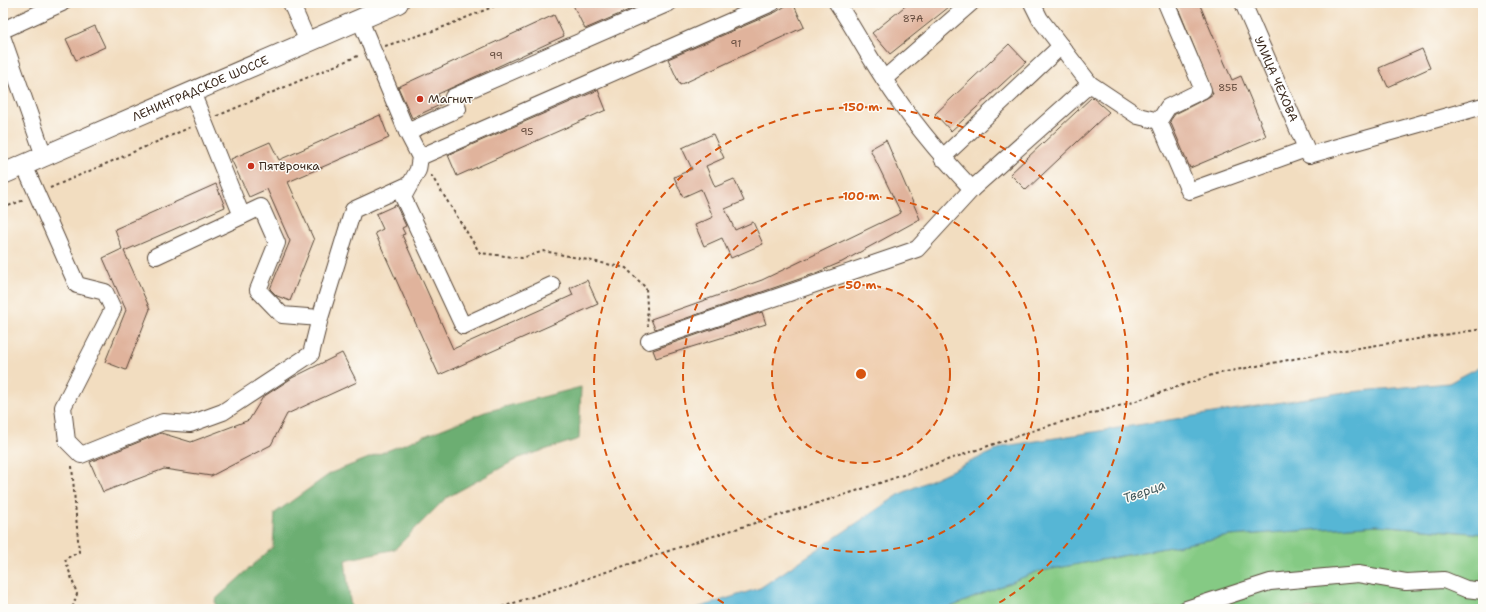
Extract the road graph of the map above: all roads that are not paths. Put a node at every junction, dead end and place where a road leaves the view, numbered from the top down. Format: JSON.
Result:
{"nodes":[{"id":1,"x":62,"y":3,"type":"edge"},
{"id":2,"x":291,"y":3,"type":"edge"},
{"id":3,"x":398,"y":3,"type":"edge"},
{"id":4,"x":669,"y":3,"type":"edge"},
{"id":5,"x":772,"y":3,"type":"edge"},
{"id":6,"x":837,"y":3,"type":"edge"},
{"id":7,"x":971,"y":3,"type":"edge"},
{"id":8,"x":1032,"y":3,"type":"edge"},
{"id":9,"x":1166,"y":3,"type":"edge"},
{"id":10,"x":1243,"y":3,"type":"edge"},
{"id":11,"x":360,"y":20,"type":"junction"},
{"id":12,"x":3,"y":30,"type":"edge"},
{"id":13,"x":3,"y":39,"type":"edge"},
{"id":14,"x":308,"y":42,"type":"junction"},
{"id":15,"x":1061,"y":46,"type":"junction"},
{"id":16,"x":884,"y":79,"type":"junction"},
{"id":17,"x":1090,"y":84,"type":"junction"},
{"id":18,"x":192,"y":92,"type":"junction"},
{"id":19,"x":1483,"y":106,"type":"edge"},
{"id":20,"x":1159,"y":121,"type":"junction"},
{"id":21,"x":407,"y":132,"type":"junction"},
{"id":22,"x":1308,"y":152,"type":"junction"},
{"id":23,"x":44,"y":156,"type":"junction"},
{"id":24,"x":420,"y":157,"type":"junction"},
{"id":25,"x":942,"y":158,"type":"junction"},
{"id":26,"x":24,"y":165,"type":"junction"},
{"id":27,"x":3,"y":174,"type":"edge"},
{"id":28,"x":410,"y":184,"type":"junction"},
{"id":29,"x":972,"y":189,"type":"junction"},
{"id":30,"x":242,"y":216,"type":"junction"},
{"id":31,"x":156,"y":256,"type":"dead end"},
{"id":32,"x":552,"y":285,"type":"dead end"},
{"id":33,"x":320,"y":318,"type":"junction"},
{"id":34,"x":649,"y":342,"type":"road end"},
{"id":35,"x":1483,"y":591,"type":"edge"},
{"id":36,"x":1186,"y":609,"type":"edge"}],
"edges":[{"from":1,"to":12,"type":"street"},
{"from":2,"to":14,"type":"street"},
{"from":3,"to":11,"type":"main road","name":"ЛЕНИНГРАДСКОЕ ШОССЕ"},
{"from":4,"to":21,"type":"street"},
{"from":5,"to":24,"type":"street"},
{"from":6,"to":16,"type":"street"},
{"from":7,"to":16,"type":"street"},
{"from":8,"to":15,"type":"street"},
{"from":9,"to":20,"type":"street"},
{"from":10,"to":22,"type":"street","name":"УЛИЦА ЧЕХОВА"},
{"from":11,"to":14,"type":"main road","name":"ЛЕНИНГРАДСКОЕ ШОССЕ"},
{"from":11,"to":21,"type":"street"},
{"from":13,"to":23,"type":"street"},
{"from":14,"to":18,"type":"main road","name":"ЛЕНИНГРАДСКОЕ ШОССЕ"},
{"from":15,"to":17,"type":"street"},
{"from":15,"to":25,"type":"street"},
{"from":16,"to":25,"type":"street"},
{"from":17,"to":20,"type":"street"},
{"from":17,"to":29,"type":"street"},
{"from":18,"to":23,"type":"main road","name":"ЛЕНИНГРАДСКОЕ ШОССЕ"},
{"from":18,"to":30,"type":"street"},
{"from":19,"to":22,"type":"street"},
{"from":20,"to":22,"type":"street"},
{"from":21,"to":24,"type":"street"},
{"from":23,"to":26,"type":"main road","name":"ЛЕНИНГРАДСКОЕ ШОССЕ"},
{"from":24,"to":28,"type":"street"},
{"from":25,"to":29,"type":"street"},
{"from":26,"to":27,"type":"main road","name":"ЛЕНИНГРАДСКОЕ ШОССЕ"},
{"from":26,"to":33,"type":"street"},
{"from":28,"to":32,"type":"street"},
{"from":28,"to":33,"type":"street"},
{"from":29,"to":34,"type":"street"},
{"from":30,"to":31,"type":"street"},
{"from":30,"to":33,"type":"street"},
{"from":35,"to":36,"type":"street"}]}
